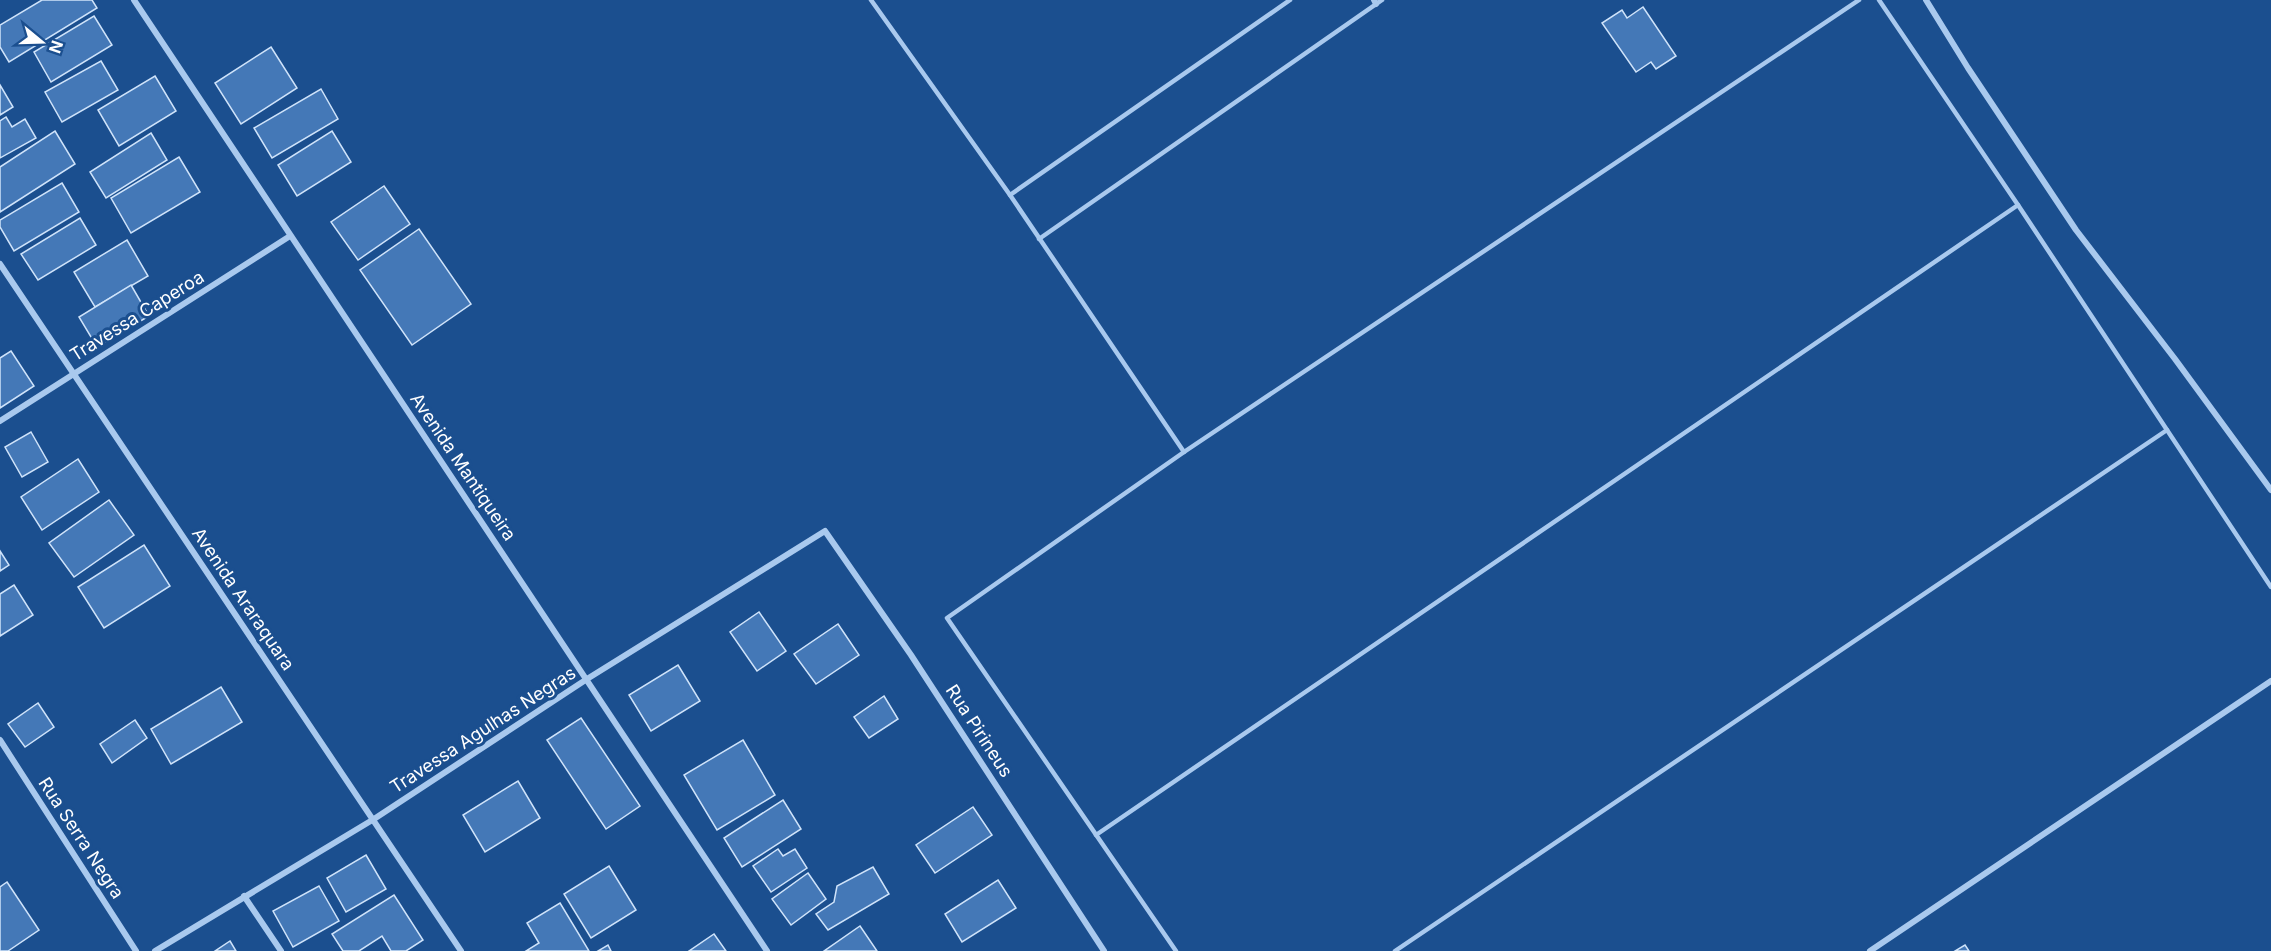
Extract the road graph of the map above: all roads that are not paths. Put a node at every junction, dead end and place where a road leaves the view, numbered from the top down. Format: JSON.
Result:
{"nodes":[{"id":1,"x":134,"y":0,"type":"edge"},
{"id":2,"x":871,"y":0,"type":"edge"},
{"id":3,"x":1290,"y":0,"type":"edge"},
{"id":4,"x":1859,"y":0,"type":"edge"},
{"id":5,"x":1879,"y":0,"type":"edge"},
{"id":6,"x":1926,"y":0,"type":"edge"},
{"id":7,"x":1377,"y":1,"type":"edge"},
{"id":8,"x":1010,"y":195,"type":"junction"},
{"id":9,"x":2018,"y":205,"type":"junction"},
{"id":10,"x":290,"y":236,"type":"junction"},
{"id":11,"x":1039,"y":239,"type":"junction"},
{"id":12,"x":0,"y":264,"type":"edge"},
{"id":13,"x":72,"y":374,"type":"junction"},
{"id":14,"x":0,"y":421,"type":"edge"},
{"id":15,"x":2167,"y":430,"type":"junction"},
{"id":16,"x":1184,"y":452,"type":"junction"},
{"id":17,"x":2271,"y":490,"type":"edge"},
{"id":18,"x":825,"y":531,"type":"joint"},
{"id":19,"x":2271,"y":587,"type":"edge"},
{"id":20,"x":587,"y":679,"type":"junction"},
{"id":21,"x":2271,"y":681,"type":"edge"},
{"id":22,"x":0,"y":740,"type":"edge"},
{"id":23,"x":374,"y":819,"type":"junction"},
{"id":24,"x":1096,"y":835,"type":"junction"},
{"id":25,"x":244,"y":896,"type":"junction"},
{"id":26,"x":136,"y":951,"type":"edge"},
{"id":27,"x":155,"y":951,"type":"edge"},
{"id":28,"x":282,"y":951,"type":"edge"},
{"id":29,"x":461,"y":951,"type":"edge"},
{"id":30,"x":767,"y":951,"type":"edge"},
{"id":31,"x":1104,"y":951,"type":"edge"},
{"id":32,"x":1176,"y":951,"type":"edge"},
{"id":33,"x":1395,"y":951,"type":"edge"},
{"id":34,"x":1870,"y":951,"type":"edge"}],
"edges":[{"from":1,"to":10,"type":"street","name":"Avenida Mantiqueira"},
{"from":2,"to":8,"type":"lane"},
{"from":3,"to":8,"type":"lane"},
{"from":4,"to":16,"type":"lane"},
{"from":5,"to":9,"type":"lane"},
{"from":6,"to":17,"type":"street"},
{"from":7,"to":11,"type":"lane"},
{"from":8,"to":11,"type":"lane"},
{"from":9,"to":15,"type":"lane"},
{"from":9,"to":24,"type":"lane"},
{"from":10,"to":13,"type":"street","name":"Travessa Caperoa"},
{"from":10,"to":20,"type":"street","name":"Avenida Mantiqueira"},
{"from":11,"to":16,"type":"lane"},
{"from":12,"to":13,"type":"street","name":"Avenida Araraquara"},
{"from":13,"to":14,"type":"street","name":"Travessa Caperoa"},
{"from":13,"to":23,"type":"street","name":"Avenida Araraquara"},
{"from":15,"to":19,"type":"lane"},
{"from":15,"to":33,"type":"lane"},
{"from":16,"to":24,"type":"lane"},
{"from":18,"to":20,"type":"street","name":"Travessa Agulhas Negras"},
{"from":18,"to":31,"type":"street","name":"Rua Pirineus"},
{"from":20,"to":23,"type":"street","name":"Travessa Agulhas Negras"},
{"from":20,"to":30,"type":"street","name":"Avenida Mantiqueira"},
{"from":21,"to":34,"type":"street"},
{"from":22,"to":26,"type":"street","name":"Rua Serra Negra"},
{"from":23,"to":25,"type":"street","name":"Travessa Agulhas Negras"},
{"from":23,"to":29,"type":"street","name":"Avenida Araraquara"},
{"from":24,"to":32,"type":"lane"},
{"from":25,"to":27,"type":"street","name":"Travessa Agulhas Negras"},
{"from":25,"to":28,"type":"street"}]}
